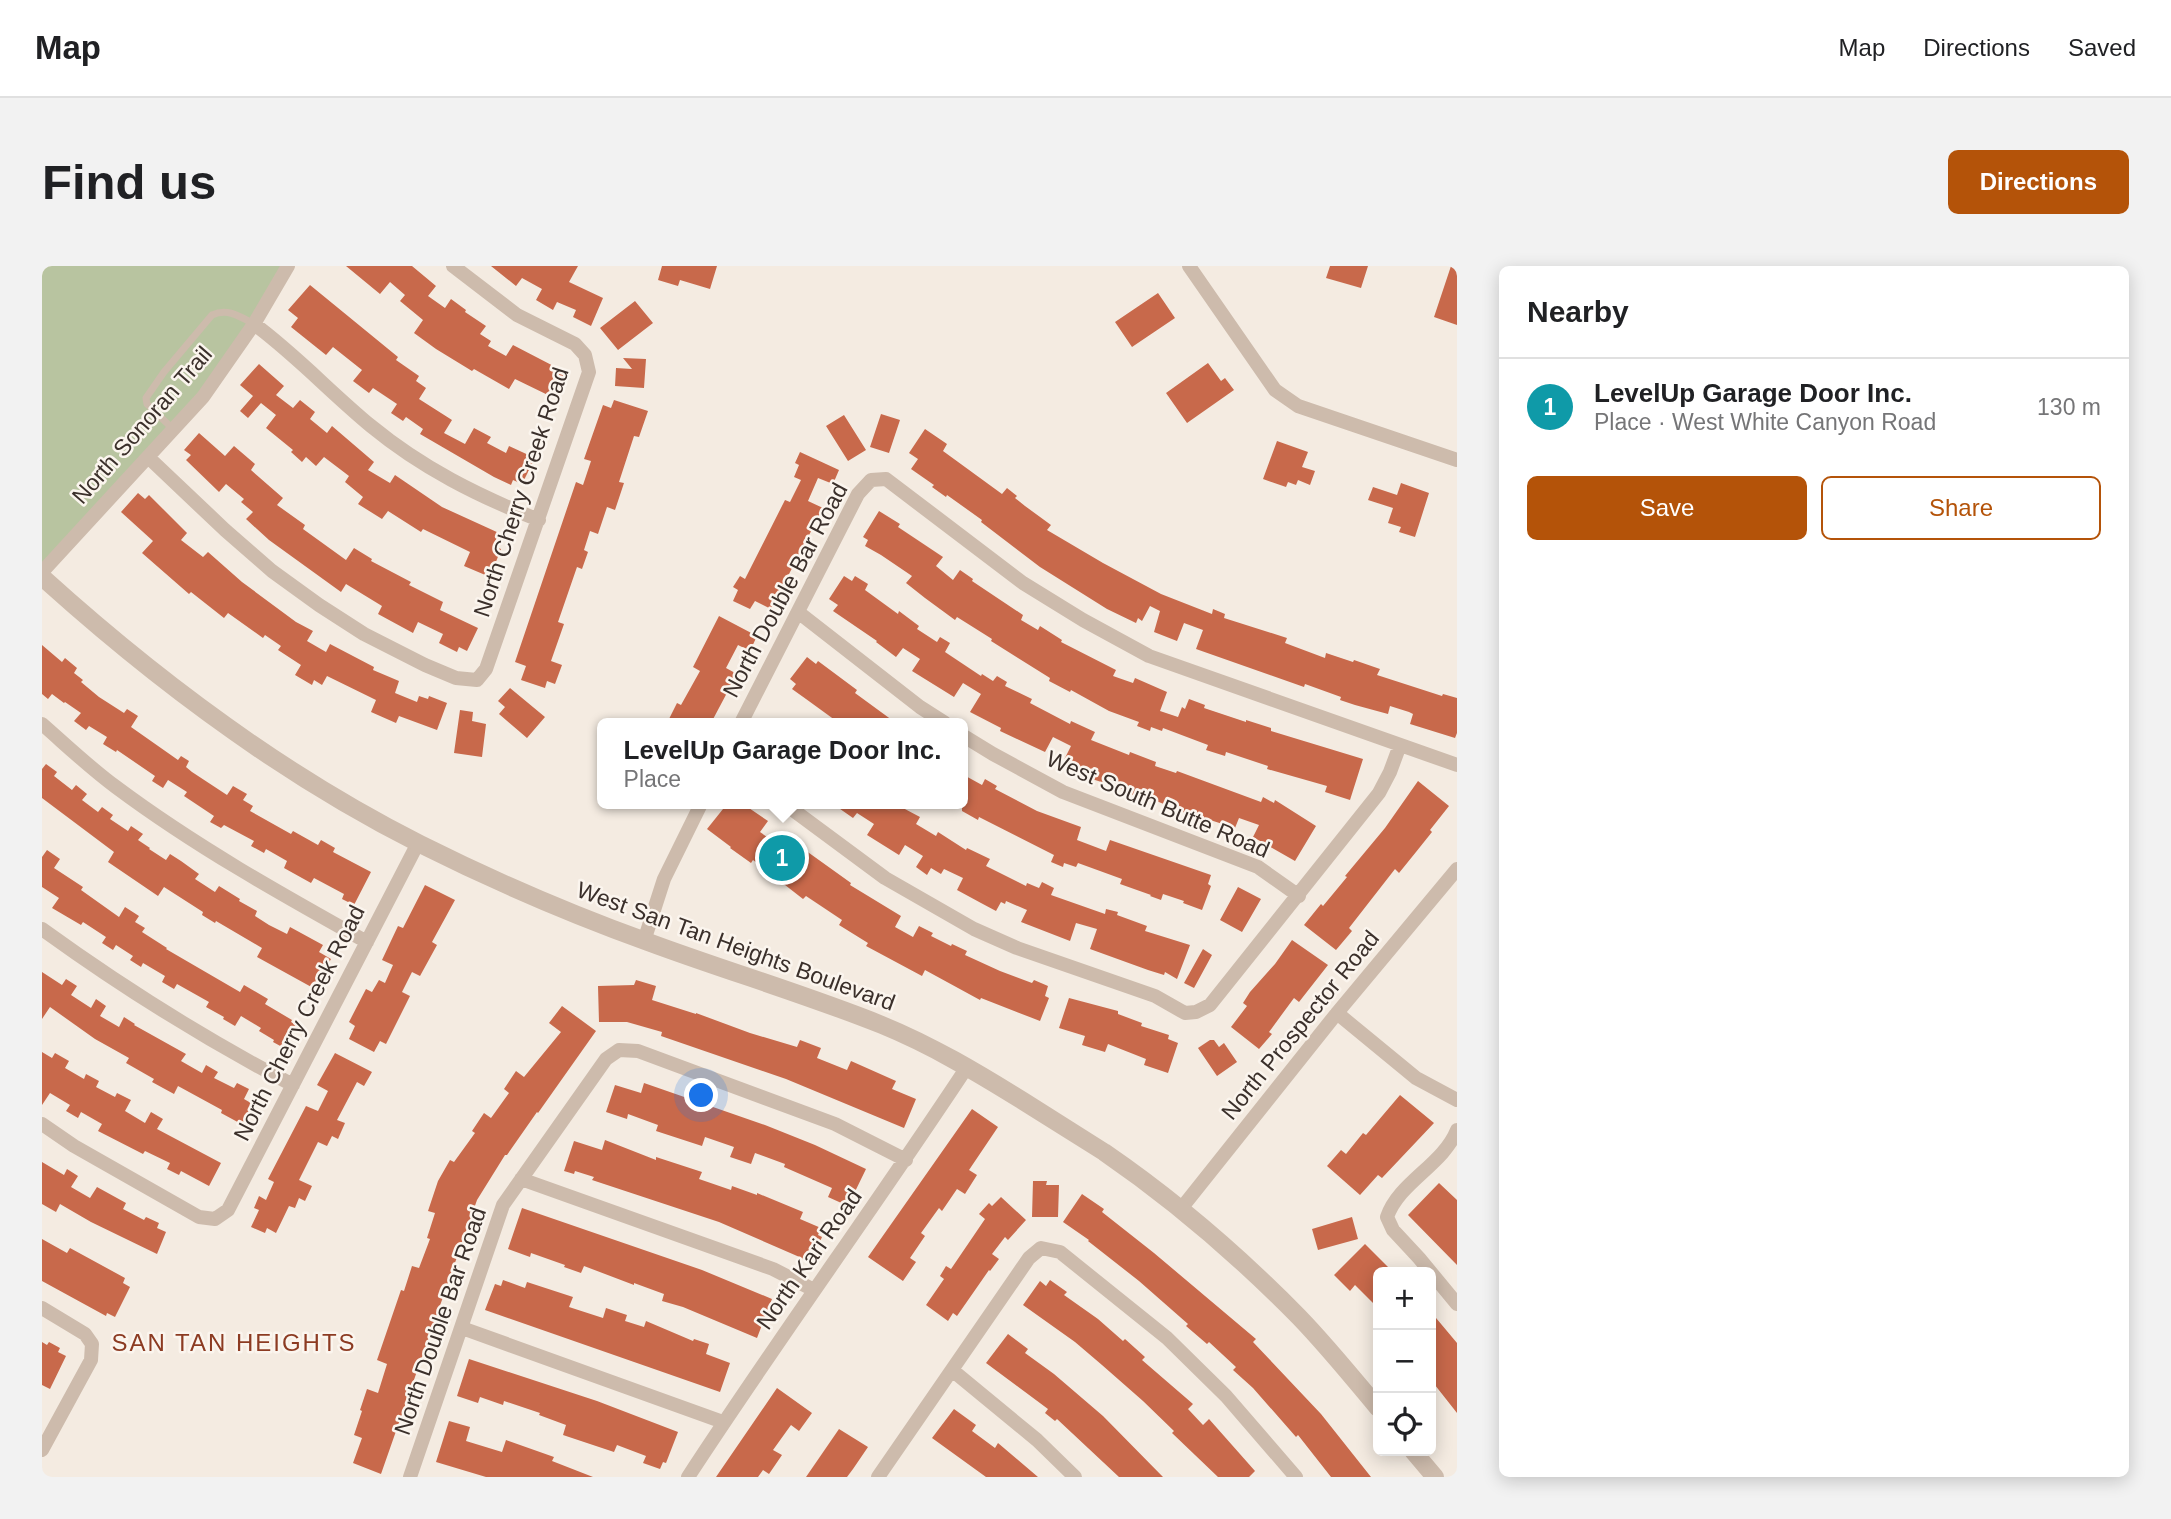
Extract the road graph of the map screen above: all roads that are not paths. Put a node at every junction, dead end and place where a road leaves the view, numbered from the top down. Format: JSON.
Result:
{"nodes":[{"id":1,"x":288,"y":266,"type":"edge"},
{"id":2,"x":453,"y":266,"type":"edge"},
{"id":3,"x":1189,"y":266,"type":"edge"},
{"id":4,"x":254,"y":324,"type":"junction"},
{"id":5,"x":173,"y":429,"type":"junction"},
{"id":6,"x":148,"y":457,"type":"junction"},
{"id":7,"x":1457,"y":460,"type":"edge"},
{"id":8,"x":539,"y":520,"type":"junction"},
{"id":9,"x":42,"y":572,"type":"edge"},
{"id":10,"x":42,"y":577,"type":"edge"},
{"id":11,"x":798,"y":612,"type":"junction"},
{"id":12,"x":744,"y":718,"type":"edge"},
{"id":13,"x":937,"y":718,"type":"edge"},
{"id":14,"x":42,"y":724,"type":"edge"},
{"id":15,"x":968,"y":739,"type":"edge"},
{"id":16,"x":1399,"y":745,"type":"junction"},
{"id":17,"x":1457,"y":765,"type":"edge"},
{"id":18,"x":699,"y":809,"type":"edge"},
{"id":19,"x":792,"y":809,"type":"edge"},
{"id":20,"x":418,"y":843,"type":"junction"},
{"id":21,"x":1457,"y":869,"type":"edge"},
{"id":22,"x":1299,"y":896,"type":"junction"},
{"id":23,"x":42,"y":929,"type":"edge"},
{"id":24,"x":644,"y":941,"type":"junction"},
{"id":25,"x":367,"y":942,"type":"junction"},
{"id":26,"x":1337,"y":1013,"type":"junction"},
{"id":27,"x":967,"y":1067,"type":"junction"},
{"id":28,"x":293,"y":1085,"type":"junction"},
{"id":29,"x":1457,"y":1100,"type":"edge"},
{"id":30,"x":42,"y":1124,"type":"edge"},
{"id":31,"x":1457,"y":1130,"type":"edge"},
{"id":32,"x":906,"y":1160,"type":"junction"},
{"id":33,"x":521,"y":1179,"type":"junction"},
{"id":34,"x":1180,"y":1210,"type":"junction"},
{"id":35,"x":814,"y":1290,"type":"junction"},
{"id":36,"x":1457,"y":1304,"type":"edge"},
{"id":37,"x":42,"y":1308,"type":"edge"},
{"id":38,"x":462,"y":1328,"type":"junction"},
{"id":39,"x":952,"y":1370,"type":"junction"},
{"id":40,"x":1373,"y":1402,"type":"edge"},
{"id":41,"x":723,"y":1422,"type":"junction"},
{"id":42,"x":42,"y":1450,"type":"edge"},
{"id":43,"x":1417,"y":1456,"type":"edge"},
{"id":44,"x":411,"y":1477,"type":"edge"},
{"id":45,"x":688,"y":1477,"type":"edge"},
{"id":46,"x":878,"y":1477,"type":"edge"},
{"id":47,"x":1075,"y":1477,"type":"edge"},
{"id":48,"x":1296,"y":1477,"type":"edge"},
{"id":49,"x":1435,"y":1477,"type":"edge"}],
"edges":[{"from":1,"to":4,"type":"street","name":"North Sonoran Trail"},
{"from":2,"to":8,"type":"street","name":"North Cherry Creek Road"},
{"from":3,"to":7,"type":"street"},
{"from":4,"to":5,"type":"street","name":"North Sonoran Trail"},
{"from":4,"to":5,"type":"lane"},
{"from":4,"to":8,"type":"street"},
{"from":5,"to":6,"type":"street","name":"North Sonoran Trail"},
{"from":6,"to":8,"type":"street","name":"North Cherry Creek Road"},
{"from":6,"to":9,"type":"street","name":"North Sonoran Trail"},
{"from":10,"to":20,"type":"street","name":"West San Tan Heights Boulevard"},
{"from":11,"to":12,"type":"street","name":"North Double Bar Road"},
{"from":11,"to":13,"type":"street"},
{"from":11,"to":16,"type":"street","name":"North Double Bar Road"},
{"from":14,"to":25,"type":"street"},
{"from":15,"to":22,"type":"street","name":"West South Butte Road"},
{"from":16,"to":17,"type":"street"},
{"from":16,"to":22,"type":"street"},
{"from":18,"to":24,"type":"street"},
{"from":19,"to":22,"type":"street"},
{"from":20,"to":24,"type":"street","name":"West San Tan Heights Boulevard"},
{"from":20,"to":25,"type":"street","name":"North Cherry Creek Road"},
{"from":21,"to":26,"type":"street","name":"North Prospector Road"},
{"from":23,"to":28,"type":"street"},
{"from":24,"to":27,"type":"street","name":"West San Tan Heights Boulevard"},
{"from":25,"to":28,"type":"street","name":"North Cherry Creek Road"},
{"from":26,"to":29,"type":"street"},
{"from":26,"to":34,"type":"street","name":"North Prospector Road"},
{"from":27,"to":32,"type":"street","name":"North Kari Road"},
{"from":27,"to":34,"type":"street","name":"West San Tan Heights Boulevard"},
{"from":28,"to":30,"type":"street","name":"North Cherry Creek Road"},
{"from":31,"to":36,"type":"street"},
{"from":32,"to":33,"type":"street","name":"North Double Bar Road"},
{"from":32,"to":35,"type":"street","name":"North Kari Road"},
{"from":33,"to":35,"type":"street"},
{"from":33,"to":38,"type":"street","name":"North Double Bar Road"},
{"from":34,"to":40,"type":"street","name":"West San Tan Heights Boulevard"},
{"from":35,"to":41,"type":"street","name":"North Kari Road"},
{"from":37,"to":42,"type":"street"},
{"from":38,"to":41,"type":"street"},
{"from":38,"to":44,"type":"street","name":"North Double Bar Road"},
{"from":39,"to":46,"type":"street"},
{"from":39,"to":47,"type":"street"},
{"from":39,"to":48,"type":"street"},
{"from":41,"to":45,"type":"street","name":"North Kari Road"},
{"from":43,"to":49,"type":"street"}]}
